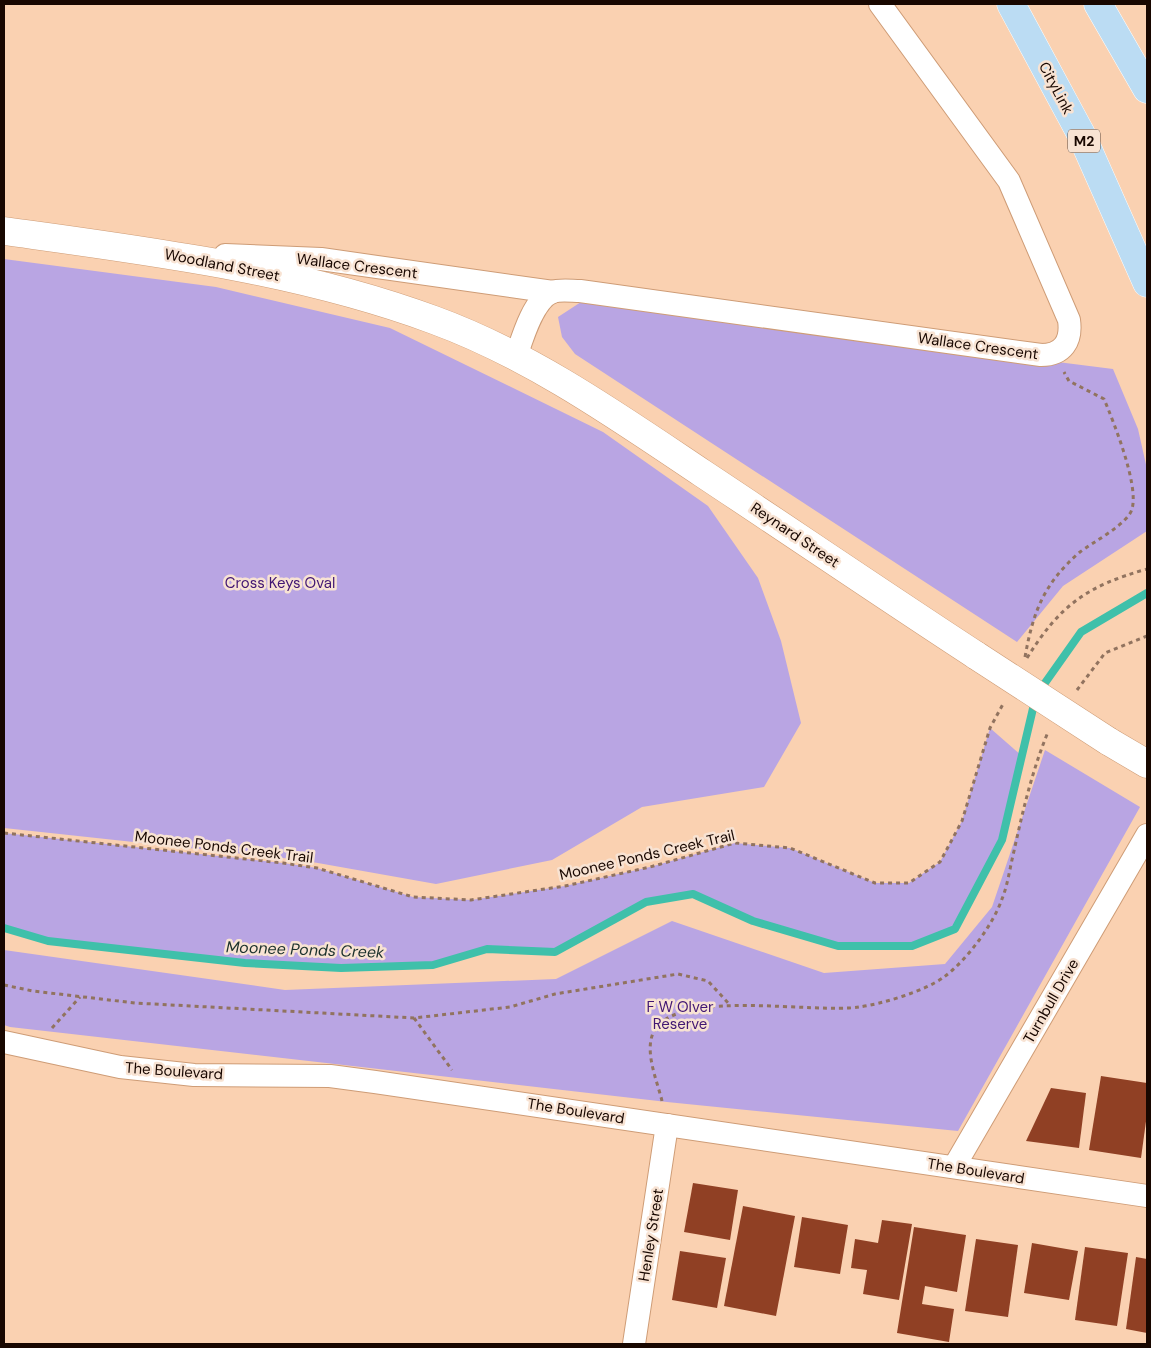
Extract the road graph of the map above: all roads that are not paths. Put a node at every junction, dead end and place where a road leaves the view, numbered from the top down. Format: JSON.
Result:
{"nodes":[{"id":1,"x":880,"y":4,"type":"edge"},
{"id":2,"x":1011,"y":4,"type":"edge"},
{"id":3,"x":1098,"y":4,"type":"edge"},
{"id":4,"x":1147,"y":89,"type":"edge"},
{"id":5,"x":4,"y":231,"type":"edge"},
{"id":6,"x":161,"y":253,"type":"junction"},
{"id":7,"x":1147,"y":283,"type":"edge"},
{"id":8,"x":553,"y":292,"type":"junction"},
{"id":9,"x":435,"y":320,"type":"joint"},
{"id":10,"x":516,"y":357,"type":"junction"},
{"id":11,"x":1147,"y":764,"type":"edge"},
{"id":12,"x":1147,"y":835,"type":"edge"},
{"id":13,"x":4,"y":1042,"type":"edge"},
{"id":14,"x":667,"y":1125,"type":"junction"},
{"id":15,"x":954,"y":1167,"type":"junction"},
{"id":16,"x":1147,"y":1196,"type":"edge"},
{"id":17,"x":634,"y":1344,"type":"edge"}],
"edges":[{"from":1,"to":8,"type":"street","name":"Wallace Crescent"},
{"from":2,"to":7,"type":"highway","name":"CityLink","number":"M2"},
{"from":3,"to":4,"type":"highway"},
{"from":5,"to":6,"type":"street","name":"Woodland Street"},
{"from":6,"to":8,"type":"street","name":"Wallace Crescent"},
{"from":6,"to":9,"type":"street","name":"Woodland Street"},
{"from":8,"to":10,"type":"street"},
{"from":9,"to":10,"type":"street","name":"Reynard Street"},
{"from":10,"to":11,"type":"street","name":"Reynard Street","bridge":true},
{"from":12,"to":15,"type":"street","name":"Turnbull Drive"},
{"from":13,"to":14,"type":"street","name":"The Boulevard"},
{"from":14,"to":15,"type":"street","name":"The Boulevard"},
{"from":14,"to":17,"type":"street","name":"Henley Street"},
{"from":15,"to":16,"type":"street","name":"The Boulevard"}]}
